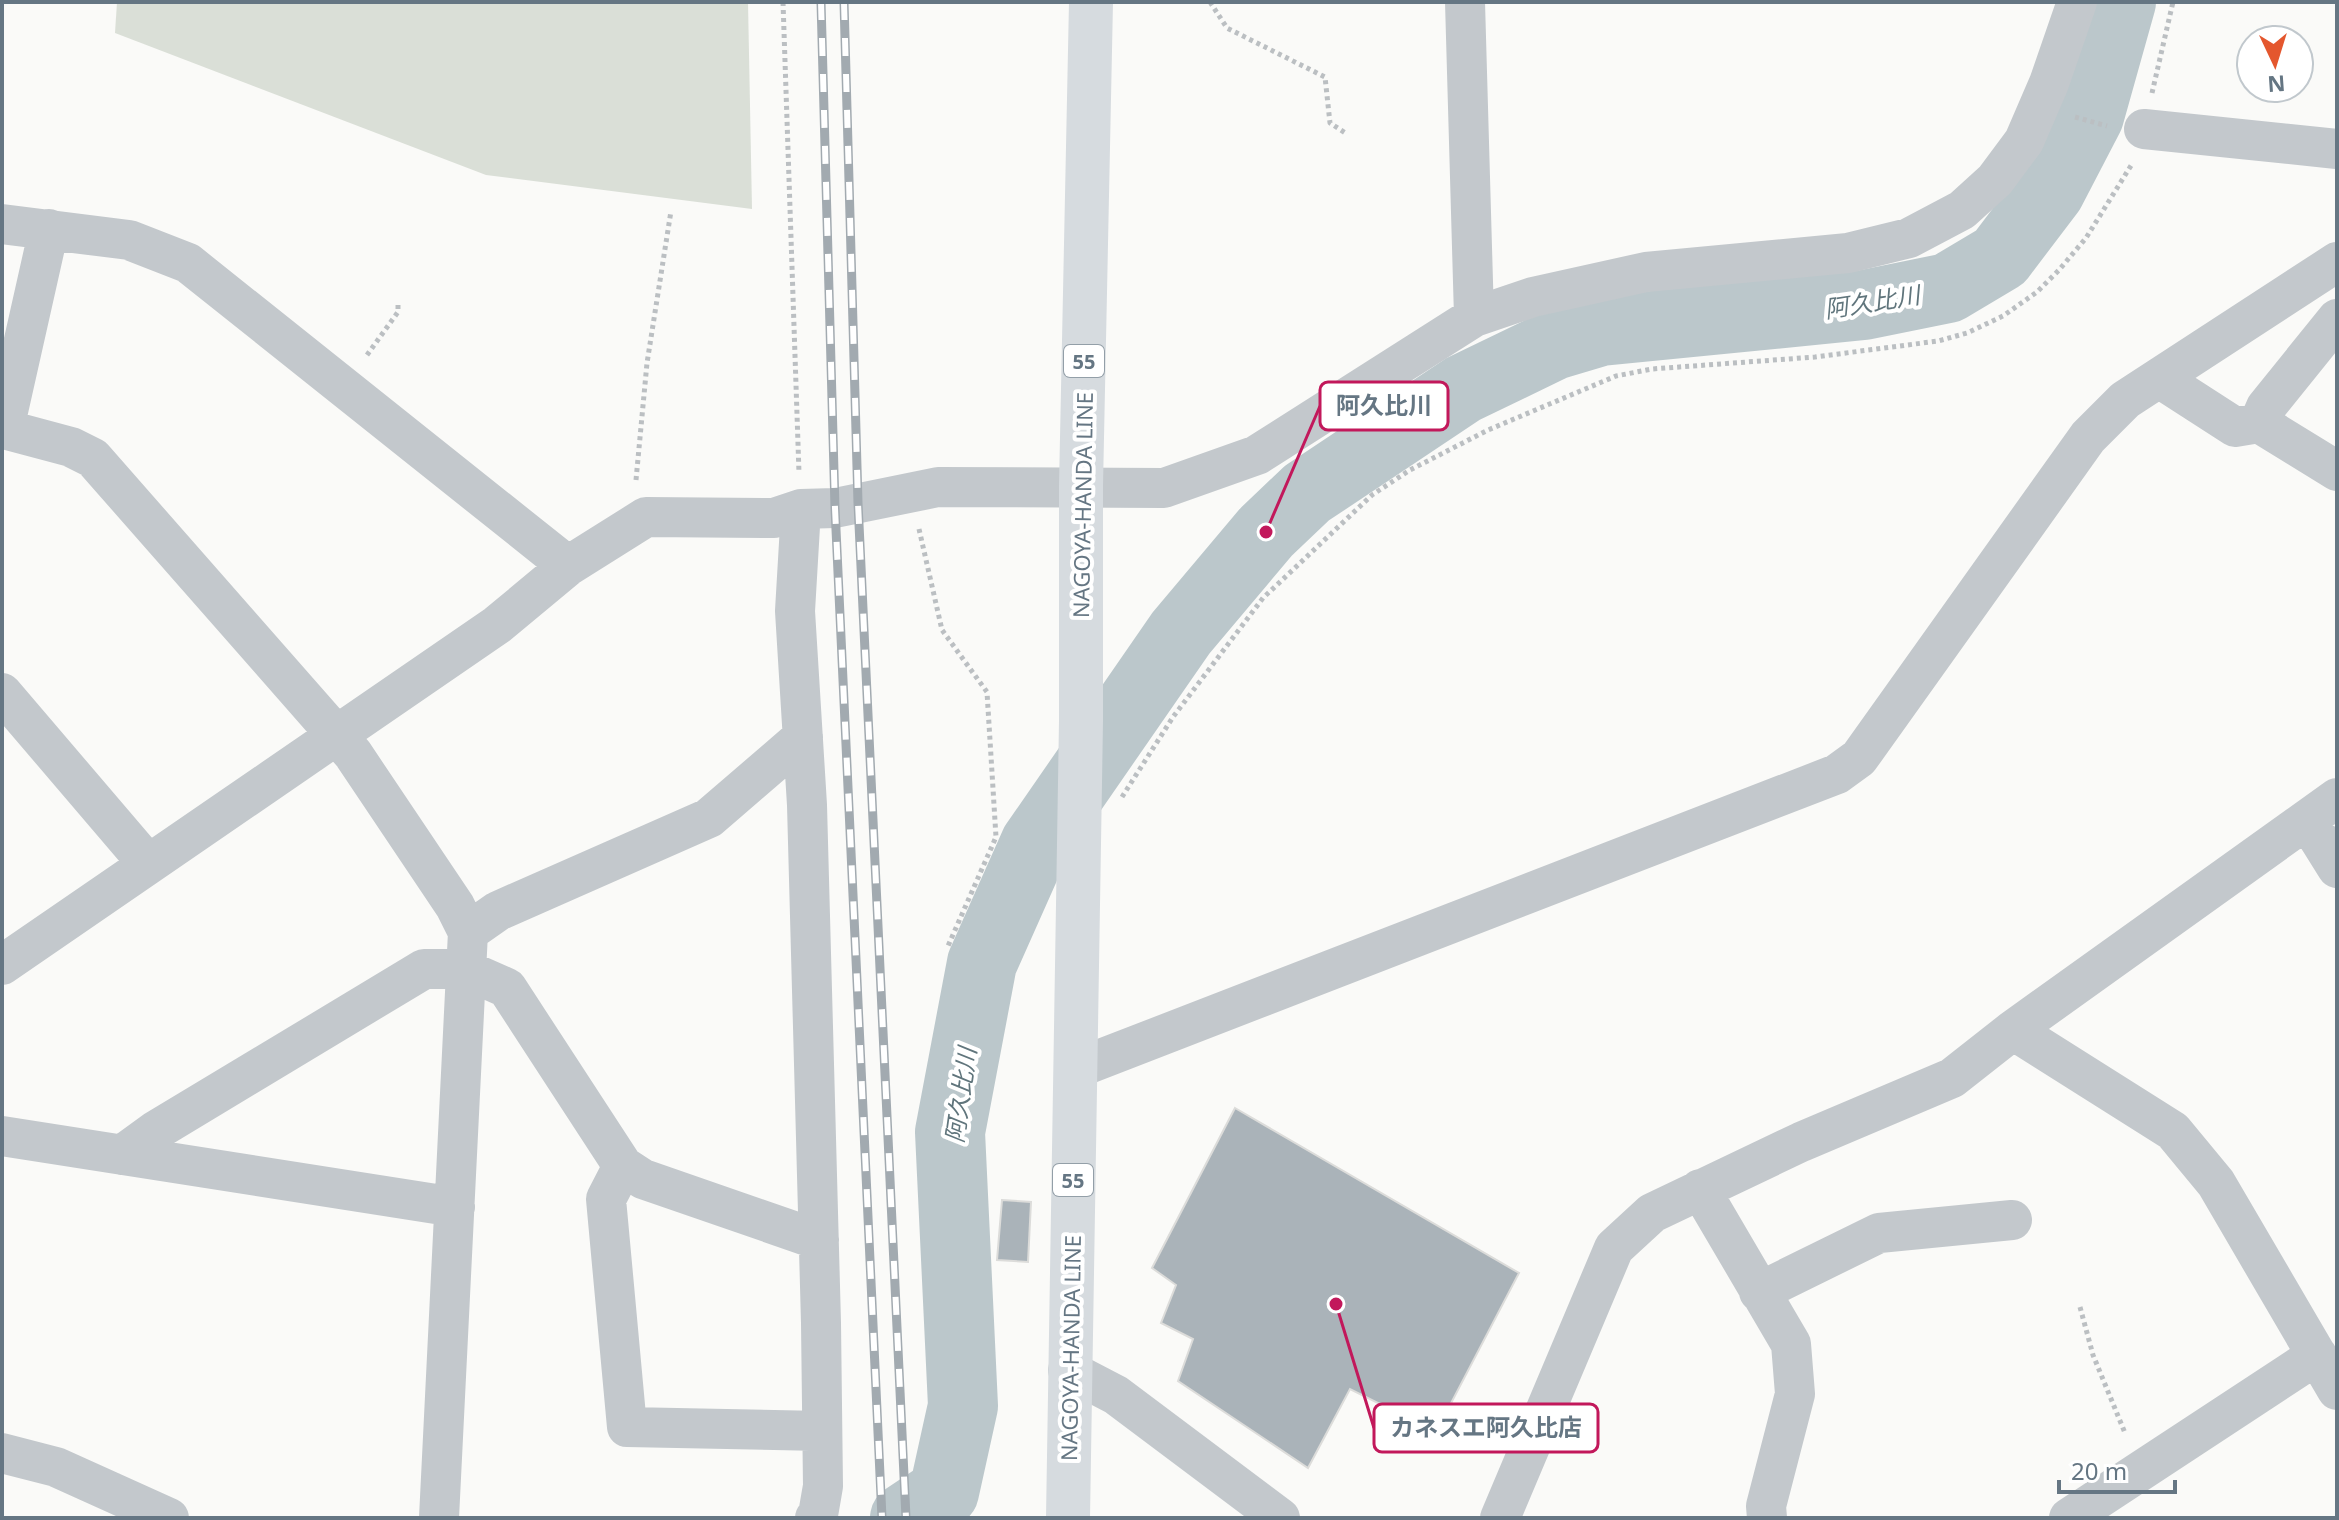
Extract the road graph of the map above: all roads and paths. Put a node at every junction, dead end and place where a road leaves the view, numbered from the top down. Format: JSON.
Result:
{"nodes":[{"id":1,"x":783,"y":2,"type":"edge"},
{"id":2,"x":1091,"y":2,"type":"edge"},
{"id":3,"x":1210,"y":2,"type":"edge"},
{"id":4,"x":1465,"y":2,"type":"edge"},
{"id":5,"x":2077,"y":2,"type":"edge"},
{"id":6,"x":2173,"y":2,"type":"edge"},
{"id":7,"x":2039,"y":106,"type":"junction"},
{"id":8,"x":2142,"y":132,"type":"junction"},
{"id":9,"x":1347,"y":134,"type":"dead end"},
{"id":10,"x":2337,"y":149,"type":"edge"},
{"id":11,"x":671,"y":211,"type":"dead end"},
{"id":12,"x":2,"y":224,"type":"edge"},
{"id":13,"x":49,"y":229,"type":"junction"},
{"id":14,"x":2337,"y":262,"type":"edge"},
{"id":15,"x":398,"y":302,"type":"dead end"},
{"id":16,"x":1474,"y":317,"type":"junction"},
{"id":17,"x":2337,"y":319,"type":"edge"},
{"id":18,"x":2159,"y":378,"type":"junction"},
{"id":19,"x":342,"y":386,"type":"junction"},
{"id":20,"x":2259,"y":423,"type":"junction"},
{"id":21,"x":3,"y":432,"type":"edge"},
{"id":22,"x":2337,"y":471,"type":"edge"},
{"id":23,"x":1081,"y":486,"type":"junction"},
{"id":24,"x":914,"y":492,"type":"junction"},
{"id":25,"x":801,"y":509,"type":"junction"},
{"id":26,"x":638,"y":521,"type":"junction"},
{"id":27,"x":568,"y":566,"type":"junction"},
{"id":28,"x":2,"y":693,"type":"edge"},
{"id":29,"x":336,"y":735,"type":"junction"},
{"id":30,"x":803,"y":737,"type":"junction"},
{"id":31,"x":2322,"y":809,"type":"edge"},
{"id":32,"x":1078,"y":848,"type":"junction"},
{"id":33,"x":148,"y":864,"type":"junction"},
{"id":34,"x":2337,"y":868,"type":"edge"},
{"id":35,"x":948,"y":946,"type":"dead end"},
{"id":36,"x":466,"y":951,"type":"junction"},
{"id":37,"x":2,"y":965,"type":"edge"},
{"id":38,"x":2013,"y":1030,"type":"junction"},
{"id":39,"x":1075,"y":1069,"type":"junction"},
{"id":40,"x":2,"y":1136,"type":"edge"},
{"id":41,"x":122,"y":1155,"type":"junction"},
{"id":42,"x":623,"y":1166,"type":"junction"},
{"id":43,"x":1700,"y":1189,"type":"junction"},
{"id":44,"x":455,"y":1207,"type":"junction"},
{"id":45,"x":2012,"y":1220,"type":"dead end"},
{"id":46,"x":819,"y":1240,"type":"junction"},
{"id":47,"x":1759,"y":1292,"type":"junction"},
{"id":48,"x":2080,"y":1307,"type":"dead end"},
{"id":49,"x":1068,"y":1370,"type":"junction"},
{"id":50,"x":2330,"y":1374,"type":"edge"},
{"id":51,"x":822,"y":1431,"type":"junction"},
{"id":52,"x":2,"y":1453,"type":"edge"},
{"id":53,"x":2140,"y":1469,"type":"junction"},
{"id":54,"x":169,"y":1518,"type":"edge"},
{"id":55,"x":439,"y":1518,"type":"edge"},
{"id":56,"x":815,"y":1518,"type":"edge"},
{"id":57,"x":1068,"y":1518,"type":"edge"},
{"id":58,"x":1280,"y":1518,"type":"edge"},
{"id":59,"x":1500,"y":1518,"type":"edge"},
{"id":60,"x":1767,"y":1518,"type":"edge"},
{"id":61,"x":2069,"y":1518,"type":"edge"}],
"edges":[{"from":1,"to":25,"type":"path"},
{"from":2,"to":23,"type":"main road","name":"NAGOYA-HANDA LINE","number":"55"},
{"from":3,"to":9,"type":"path"},
{"from":4,"to":16,"type":"street"},
{"from":5,"to":7,"type":"street"},
{"from":6,"to":8,"type":"path"},
{"from":7,"to":8,"type":"path"},
{"from":7,"to":16,"type":"street"},
{"from":8,"to":10,"type":"street"},
{"from":8,"to":32,"type":"path"},
{"from":11,"to":26,"type":"path"},
{"from":12,"to":13,"type":"street"},
{"from":13,"to":19,"type":"street"},
{"from":13,"to":21,"type":"street"},
{"from":14,"to":18,"type":"street"},
{"from":15,"to":19,"type":"path"},
{"from":16,"to":23,"type":"street"},
{"from":17,"to":20,"type":"street"},
{"from":18,"to":20,"type":"street"},
{"from":18,"to":39,"type":"street"},
{"from":19,"to":27,"type":"street"},
{"from":20,"to":22,"type":"street"},
{"from":21,"to":29,"type":"street"},
{"from":23,"to":24,"type":"street"},
{"from":23,"to":32,"type":"main road","name":"NAGOYA-HANDA LINE","number":"55"},
{"from":24,"to":25,"type":"street"},
{"from":24,"to":35,"type":"path"},
{"from":25,"to":26,"type":"street"},
{"from":25,"to":30,"type":"street"},
{"from":26,"to":27,"type":"street"},
{"from":27,"to":29,"type":"street"},
{"from":28,"to":33,"type":"street"},
{"from":29,"to":33,"type":"street"},
{"from":29,"to":36,"type":"street"},
{"from":30,"to":36,"type":"street"},
{"from":30,"to":46,"type":"street"},
{"from":31,"to":34,"type":"street"},
{"from":31,"to":38,"type":"street"},
{"from":32,"to":39,"type":"main road","name":"NAGOYA-HANDA LINE","number":"55"},
{"from":33,"to":37,"type":"street"},
{"from":36,"to":41,"type":"street"},
{"from":36,"to":42,"type":"street"},
{"from":36,"to":44,"type":"street"},
{"from":38,"to":43,"type":"street"},
{"from":38,"to":50,"type":"street"},
{"from":39,"to":49,"type":"main road","name":"NAGOYA-HANDA LINE","number":"55"},
{"from":40,"to":41,"type":"street"},
{"from":41,"to":44,"type":"street"},
{"from":42,"to":46,"type":"street"},
{"from":42,"to":51,"type":"street"},
{"from":43,"to":47,"type":"street"},
{"from":43,"to":59,"type":"street"},
{"from":44,"to":55,"type":"street"},
{"from":45,"to":47,"type":"street"},
{"from":46,"to":51,"type":"street"},
{"from":47,"to":60,"type":"street"},
{"from":48,"to":53,"type":"path"},
{"from":49,"to":57,"type":"main road","name":"NAGOYA-HANDA LINE","number":"55"},
{"from":49,"to":58,"type":"street"},
{"from":50,"to":53,"type":"street"},
{"from":51,"to":56,"type":"street"},
{"from":52,"to":54,"type":"street"},
{"from":53,"to":61,"type":"street"}]}
